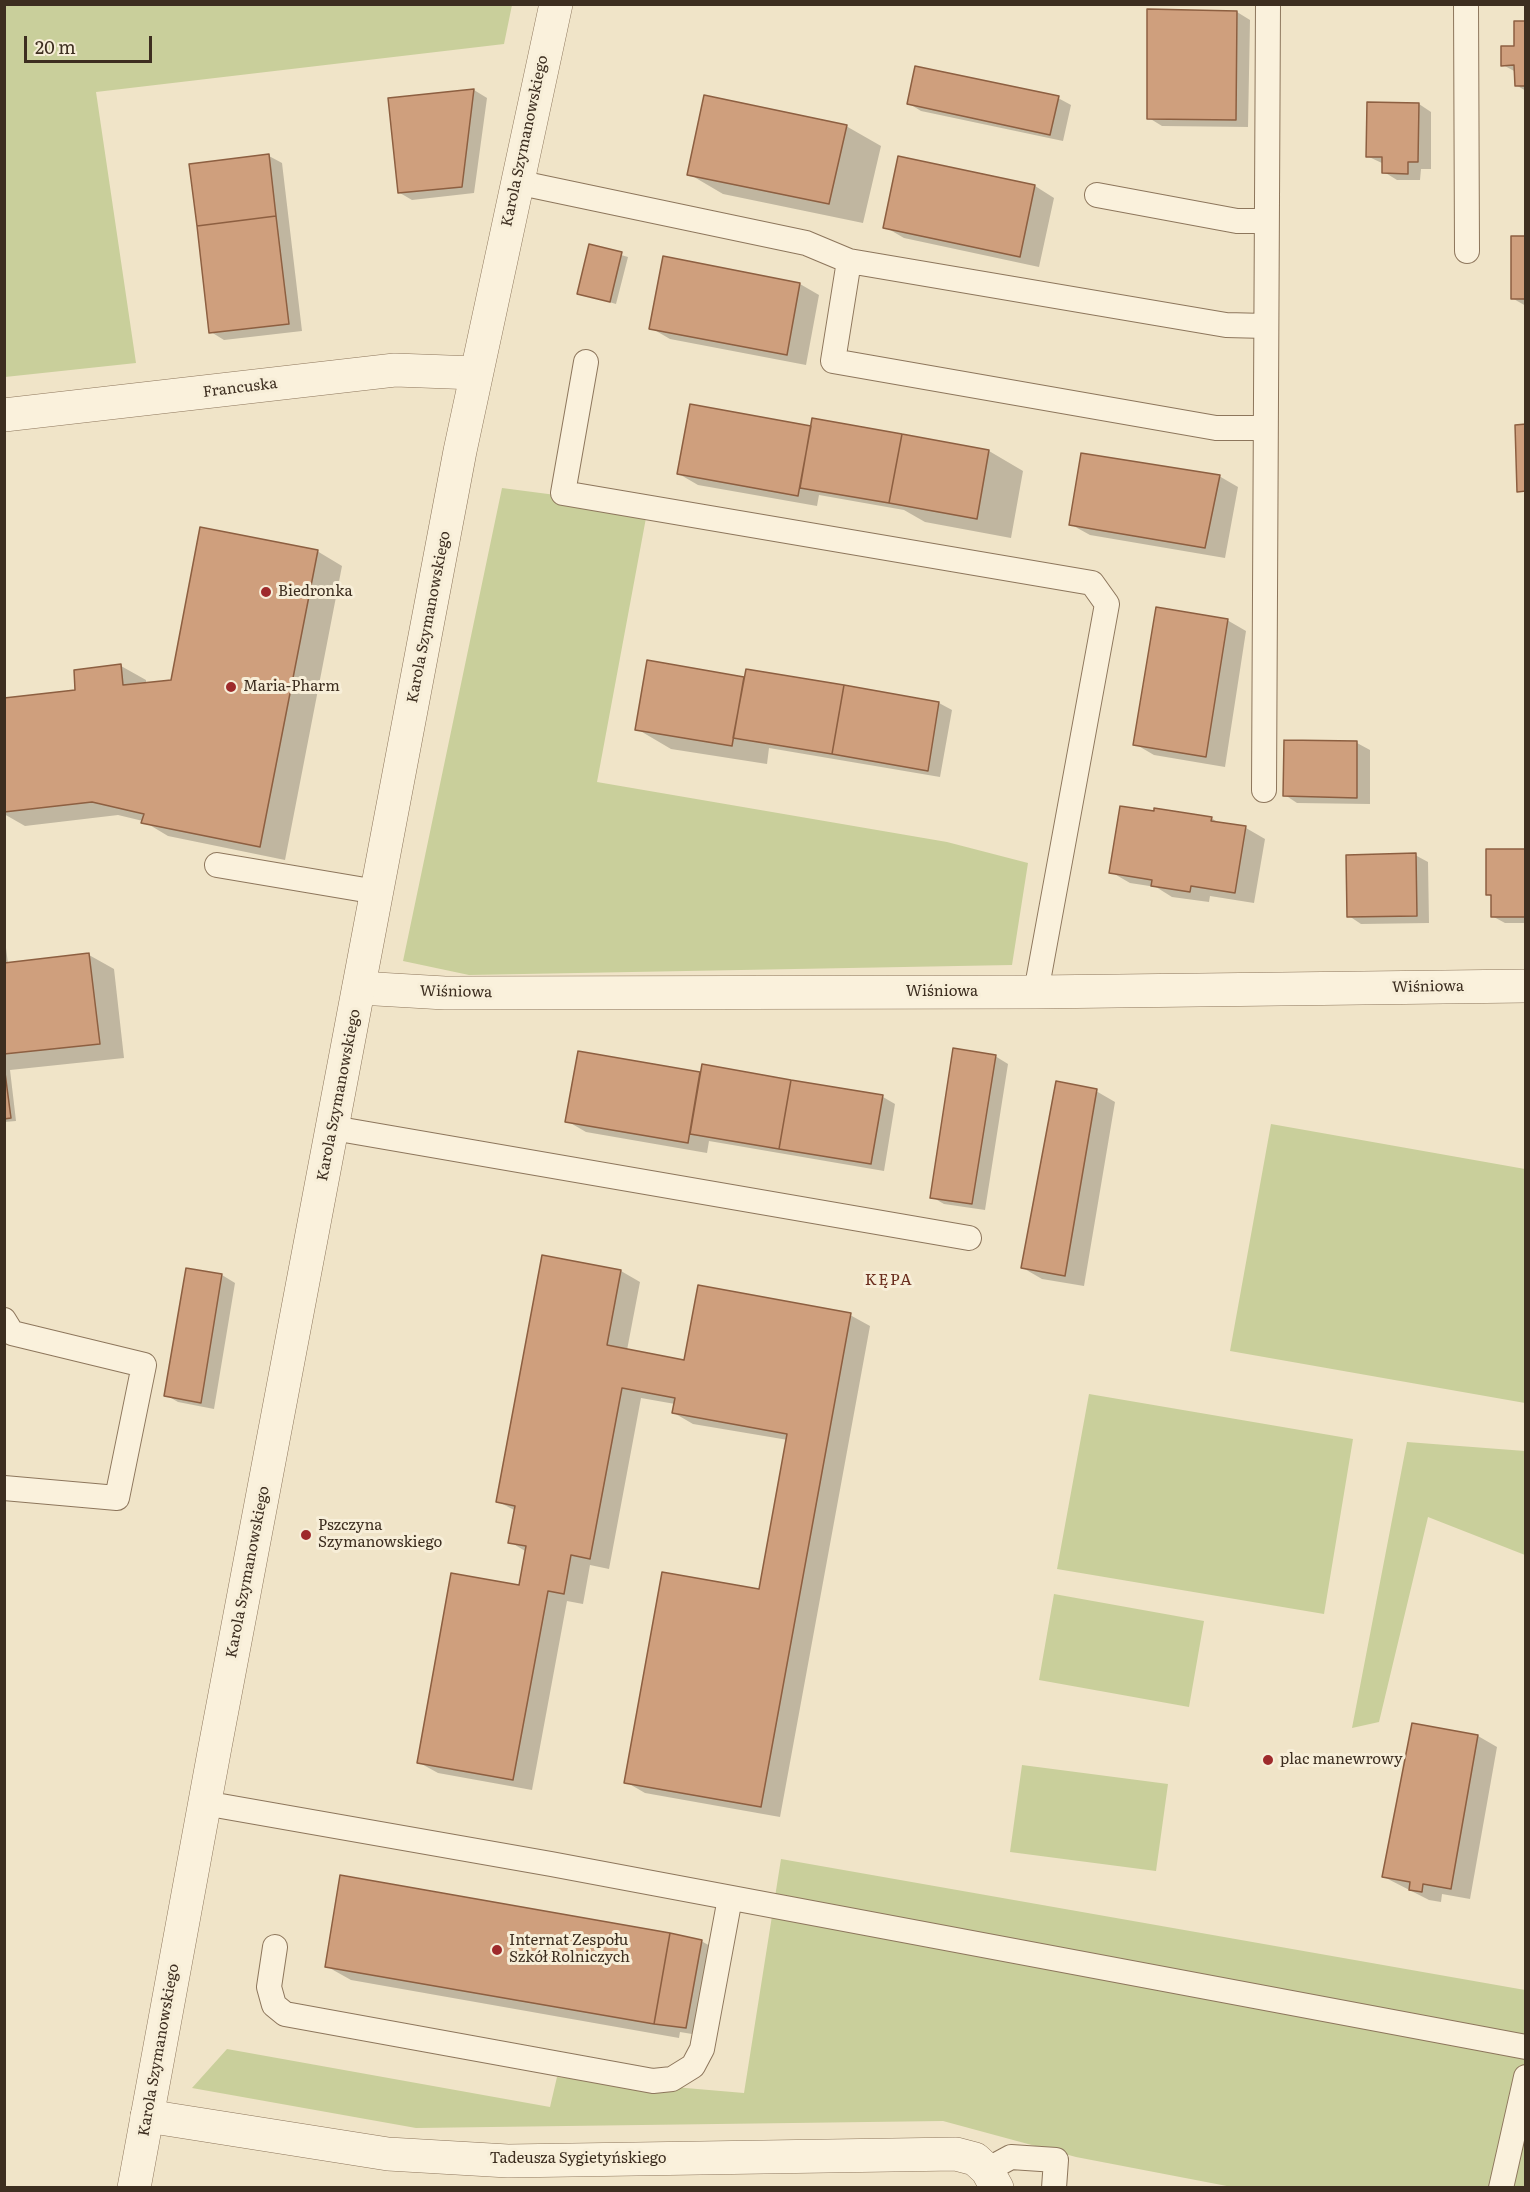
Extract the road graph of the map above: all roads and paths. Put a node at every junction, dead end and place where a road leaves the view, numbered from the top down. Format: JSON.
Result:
{"nodes":[{"id":1,"x":556,"y":4,"type":"edge"},
{"id":2,"x":1268,"y":4,"type":"edge"},
{"id":3,"x":1466,"y":4,"type":"edge"},
{"id":4,"x":516,"y":182,"type":"junction"},
{"id":5,"x":1097,"y":195,"type":"dead end"},
{"id":6,"x":1265,"y":221,"type":"junction"},
{"id":7,"x":1467,"y":251,"type":"dead end"},
{"id":8,"x":849,"y":261,"type":"junction"},
{"id":9,"x":1266,"y":326,"type":"junction"},
{"id":10,"x":586,"y":362,"type":"dead end"},
{"id":11,"x":476,"y":373,"type":"junction"},
{"id":12,"x":4,"y":415,"type":"edge"},
{"id":13,"x":1265,"y":428,"type":"junction"},
{"id":14,"x":1264,"y":790,"type":"dead end"},
{"id":15,"x":217,"y":865,"type":"dead end"},
{"id":16,"x":377,"y":892,"type":"junction"},
{"id":17,"x":1526,"y":986,"type":"edge"},
{"id":18,"x":359,"y":988,"type":"junction"},
{"id":19,"x":1036,"y":992,"type":"junction"},
{"id":20,"x":333,"y":1128,"type":"junction"},
{"id":21,"x":969,"y":1238,"type":"dead end"},
{"id":22,"x":4,"y":1320,"type":"edge"},
{"id":23,"x":4,"y":1488,"type":"edge"},
{"id":24,"x":204,"y":1803,"type":"junction"},
{"id":25,"x":730,"y":1898,"type":"junction"},
{"id":26,"x":275,"y":1947,"type":"dead end"},
{"id":27,"x":1526,"y":2047,"type":"edge"},
{"id":28,"x":1526,"y":2077,"type":"edge"},
{"id":29,"x":147,"y":2116,"type":"junction"},
{"id":30,"x":657,"y":2173,"type":"edge"},
{"id":31,"x":992,"y":2179,"type":"edge"},
{"id":32,"x":134,"y":2187,"type":"edge"},
{"id":33,"x":1054,"y":2187,"type":"edge"},
{"id":34,"x":1501,"y":2187,"type":"edge"}],
"edges":[{"from":1,"to":4,"type":"street","name":"Karola Szymanowskiego"},
{"from":2,"to":6,"type":"lane"},
{"from":3,"to":7,"type":"lane"},
{"from":4,"to":8,"type":"lane"},
{"from":4,"to":11,"type":"street","name":"Karola Szymanowskiego"},
{"from":5,"to":6,"type":"lane"},
{"from":6,"to":9,"type":"lane"},
{"from":8,"to":9,"type":"lane"},
{"from":8,"to":13,"type":"lane"},
{"from":9,"to":13,"type":"lane"},
{"from":10,"to":19,"type":"lane"},
{"from":11,"to":12,"type":"street","name":"Francuska"},
{"from":11,"to":16,"type":"street","name":"Karola Szymanowskiego"},
{"from":13,"to":14,"type":"lane"},
{"from":15,"to":16,"type":"lane"},
{"from":16,"to":18,"type":"street","name":"Karola Szymanowskiego"},
{"from":17,"to":19,"type":"street","name":"Wiśniowa"},
{"from":18,"to":19,"type":"street","name":"Wiśniowa"},
{"from":18,"to":20,"type":"street","name":"Karola Szymanowskiego"},
{"from":20,"to":21,"type":"lane"},
{"from":20,"to":24,"type":"street","name":"Karola Szymanowskiego"},
{"from":22,"to":23,"type":"lane"},
{"from":24,"to":25,"type":"lane"},
{"from":24,"to":29,"type":"street","name":"Karola Szymanowskiego"},
{"from":25,"to":26,"type":"lane"},
{"from":25,"to":27,"type":"lane"},
{"from":28,"to":34,"type":"lane"},
{"from":29,"to":30,"type":"street","name":"Tadeusza Sygietyńskiego"},
{"from":29,"to":32,"type":"street","name":"Karola Szymanowskiego"},
{"from":30,"to":31,"type":"street","name":"Tadeusza Sygietyńskiego"},
{"from":31,"to":33,"type":"lane"}]}
